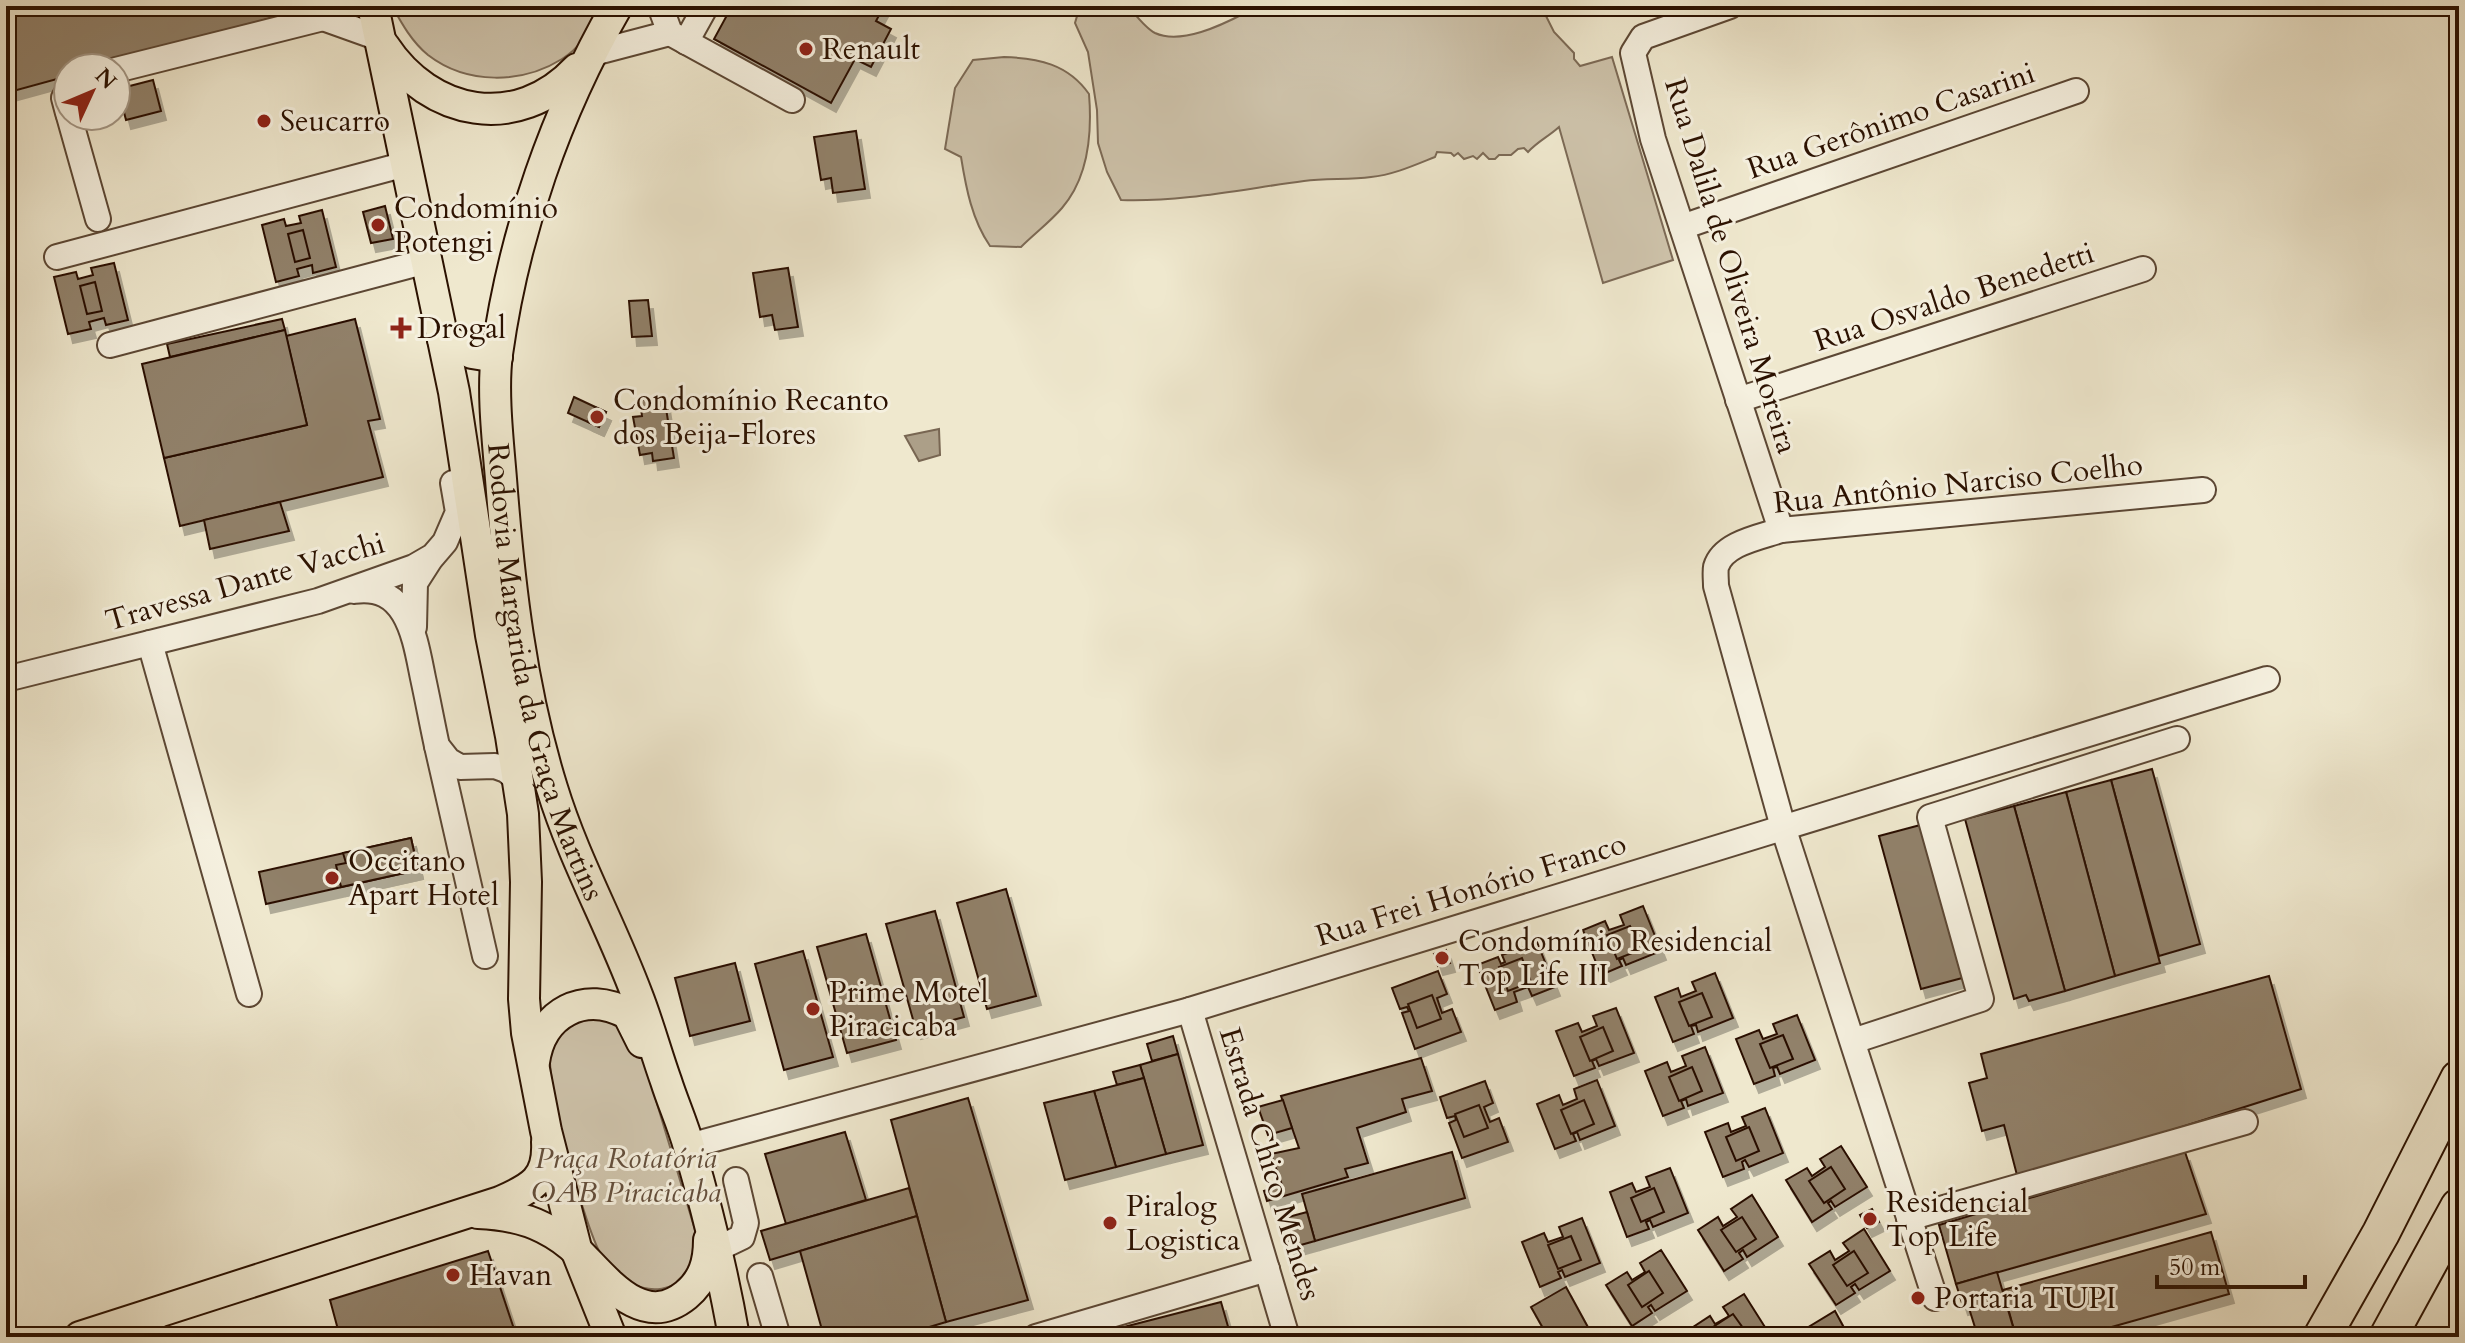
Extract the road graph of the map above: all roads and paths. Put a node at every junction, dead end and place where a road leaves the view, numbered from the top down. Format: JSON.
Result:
{"nodes":[{"id":1,"x":373,"y":6,"type":"edge"},
{"id":2,"x":617,"y":6,"type":"edge"},
{"id":3,"x":660,"y":6,"type":"edge"},
{"id":4,"x":706,"y":6,"type":"edge"},
{"id":5,"x":1730,"y":6,"type":"edge"},
{"id":6,"x":322,"y":12,"type":"edge"},
{"id":7,"x":379,"y":38,"type":"junction"},
{"id":8,"x":678,"y":38,"type":"junction"},
{"id":9,"x":590,"y":54,"type":"junction"},
{"id":10,"x":132,"y":65,"type":"edge"},
{"id":11,"x":2076,"y":91,"type":"dead end"},
{"id":12,"x":792,"y":100,"type":"dead end"},
{"id":13,"x":73,"y":132,"type":"edge"},
{"id":14,"x":406,"y":164,"type":"junction"},
{"id":15,"x":98,"y":219,"type":"dead end"},
{"id":16,"x":1682,"y":227,"type":"junction"},
{"id":17,"x":57,"y":257,"type":"dead end"},
{"id":18,"x":427,"y":261,"type":"junction"},
{"id":19,"x":2143,"y":269,"type":"dead end"},
{"id":20,"x":443,"y":339,"type":"junction"},
{"id":21,"x":110,"y":345,"type":"dead end"},
{"id":22,"x":497,"y":357,"type":"junction"},
{"id":23,"x":1738,"y":400,"type":"junction"},
{"id":24,"x":464,"y":451,"type":"junction"},
{"id":25,"x":2203,"y":490,"type":"dead end"},
{"id":26,"x":1781,"y":530,"type":"junction"},
{"id":27,"x":433,"y":556,"type":"junction"},
{"id":28,"x":344,"y":593,"type":"junction"},
{"id":29,"x":415,"y":640,"type":"junction"},
{"id":30,"x":150,"y":643,"type":"junction"},
{"id":31,"x":6,"y":679,"type":"edge"},
{"id":32,"x":2267,"y":679,"type":"dead end"},
{"id":33,"x":2177,"y":739,"type":"dead end"},
{"id":34,"x":437,"y":746,"type":"junction"},
{"id":35,"x":472,"y":768,"type":"junction"},
{"id":36,"x":518,"y":780,"type":"junction"},
{"id":37,"x":453,"y":813,"type":"junction"},
{"id":38,"x":1783,"y":827,"type":"junction"},
{"id":39,"x":485,"y":956,"type":"dead end"},
{"id":40,"x":249,"y":994,"type":"dead end"},
{"id":41,"x":1190,"y":1010,"type":"junction"},
{"id":42,"x":1853,"y":1041,"type":"junction"},
{"id":43,"x":533,"y":1070,"type":"junction"},
{"id":44,"x":2459,"y":1079,"type":"edge"},
{"id":45,"x":667,"y":1085,"type":"junction"},
{"id":46,"x":2245,"y":1122,"type":"dead end"},
{"id":47,"x":546,"y":1131,"type":"junction"},
{"id":48,"x":689,"y":1146,"type":"junction"},
{"id":49,"x":736,"y":1180,"type":"dead end"},
{"id":50,"x":2459,"y":1207,"type":"edge"},
{"id":51,"x":464,"y":1212,"type":"junction"},
{"id":52,"x":706,"y":1216,"type":"junction"},
{"id":53,"x":1909,"y":1218,"type":"junction"},
{"id":54,"x":715,"y":1250,"type":"junction"},
{"id":55,"x":577,"y":1252,"type":"junction"},
{"id":56,"x":1267,"y":1269,"type":"junction"},
{"id":57,"x":760,"y":1276,"type":"dead end"},
{"id":58,"x":1935,"y":1298,"type":"dead end"},
{"id":59,"x":152,"y":1326,"type":"edge"},
{"id":60,"x":80,"y":1337,"type":"edge"},
{"id":61,"x":611,"y":1337,"type":"edge"},
{"id":62,"x":734,"y":1337,"type":"edge"},
{"id":63,"x":778,"y":1337,"type":"edge"},
{"id":64,"x":1036,"y":1337,"type":"edge"},
{"id":65,"x":1287,"y":1337,"type":"edge"},
{"id":66,"x":2322,"y":1337,"type":"edge"},
{"id":67,"x":2388,"y":1337,"type":"edge"}],
"edges":[{"from":1,"to":7,"type":"main road","name":"Rodovia Margarida da Graça Martins"},
{"from":2,"to":9,"type":"main road","name":"Rodovia Margarida da Graça Martins"},
{"from":3,"to":8,"type":"street"},
{"from":4,"to":8,"type":"street"},
{"from":5,"to":16,"type":"street","name":"Rua Dalila de Oliveira Moreira"},
{"from":6,"to":7,"type":"street"},
{"from":6,"to":10,"type":"street"},
{"from":7,"to":9,"type":"main road"},
{"from":7,"to":14,"type":"main road","name":"Rodovia Margarida da Graça Martins"},
{"from":8,"to":9,"type":"street"},
{"from":8,"to":12,"type":"street"},
{"from":9,"to":22,"type":"main road","name":"Rodovia Margarida da Graça Martins"},
{"from":11,"to":16,"type":"street","name":"Rua Gerônimo Casarini"},
{"from":13,"to":15,"type":"street"},
{"from":14,"to":17,"type":"street"},
{"from":14,"to":18,"type":"main road","name":"Rodovia Margarida da Graça Martins"},
{"from":16,"to":23,"type":"street","name":"Rua Dalila de Oliveira Moreira"},
{"from":18,"to":20,"type":"main road","name":"Rodovia Margarida da Graça Martins"},
{"from":18,"to":21,"type":"street"},
{"from":19,"to":23,"type":"street","name":"Rua Osvaldo Benedetti"},
{"from":20,"to":22,"type":"main road"},
{"from":20,"to":24,"type":"main road","name":"Rodovia Margarida da Graça Martins"},
{"from":22,"to":45,"type":"main road","name":"Rodovia Margarida da Graça Martins"},
{"from":23,"to":26,"type":"street","name":"Rua Dalila de Oliveira Moreira"},
{"from":24,"to":27,"type":"street","name":"Travessa Dante Vacchi"},
{"from":24,"to":36,"type":"main road","name":"Rodovia Margarida da Graça Martins"},
{"from":25,"to":26,"type":"street","name":"Rua Antônio Narciso Coelho"},
{"from":26,"to":38,"type":"street","name":"Rua Antônio Narciso Coelho"},
{"from":27,"to":28,"type":"street","name":"Travessa Dante Vacchi"},
{"from":27,"to":29,"type":"street"},
{"from":28,"to":29,"type":"street"},
{"from":28,"to":30,"type":"street","name":"Travessa Dante Vacchi"},
{"from":29,"to":34,"type":"street"},
{"from":30,"to":31,"type":"street","name":"Travessa Dante Vacchi"},
{"from":30,"to":40,"type":"street"},
{"from":32,"to":38,"type":"street","name":"Rua Frei Honório Franco"},
{"from":33,"to":42,"type":"street"},
{"from":34,"to":35,"type":"street"},
{"from":34,"to":37,"type":"street"},
{"from":35,"to":36,"type":"street"},
{"from":35,"to":37,"type":"street"},
{"from":36,"to":43,"type":"main road","name":"Rodovia Margarida da Graça Martins"},
{"from":37,"to":39,"type":"street"},
{"from":38,"to":41,"type":"street","name":"Rua Frei Honório Franco"},
{"from":38,"to":42,"type":"street"},
{"from":41,"to":48,"type":"street","name":"Rua Frei Honório Franco"},
{"from":41,"to":56,"type":"street","name":"Estrada Chico Mendes"},
{"from":42,"to":53,"type":"street"},
{"from":43,"to":45,"type":"main road"},
{"from":43,"to":47,"type":"main road","name":"Rodovia Margarida da Graça Martins"},
{"from":44,"to":66,"type":"highway"},
{"from":45,"to":48,"type":"main road","name":"Rodovia Margarida da Graça Martins"},
{"from":46,"to":53,"type":"street"},
{"from":47,"to":51,"type":"main road"},
{"from":47,"to":55,"type":"main road","name":"Rodovia Margarida da Graça Martins"},
{"from":48,"to":52,"type":"main road","name":"Rodovia Margarida da Graça Martins"},
{"from":49,"to":54,"type":"street"},
{"from":50,"to":67,"type":"highway"},
{"from":51,"to":55,"type":"main road"},
{"from":51,"to":59,"type":"main road"},
{"from":52,"to":54,"type":"main road","name":"Rodovia Margarida da Graça Martins"},
{"from":52,"to":55,"type":"main road"},
{"from":53,"to":58,"type":"street"},
{"from":54,"to":62,"type":"main road","name":"Rodovia Margarida da Graça Martins"},
{"from":55,"to":61,"type":"main road","name":"Rodovia Margarida da Graça Martins"},
{"from":56,"to":64,"type":"street"},
{"from":56,"to":65,"type":"street","name":"Estrada Chico Mendes"},
{"from":57,"to":63,"type":"street"},
{"from":59,"to":60,"type":"main road"}]}
